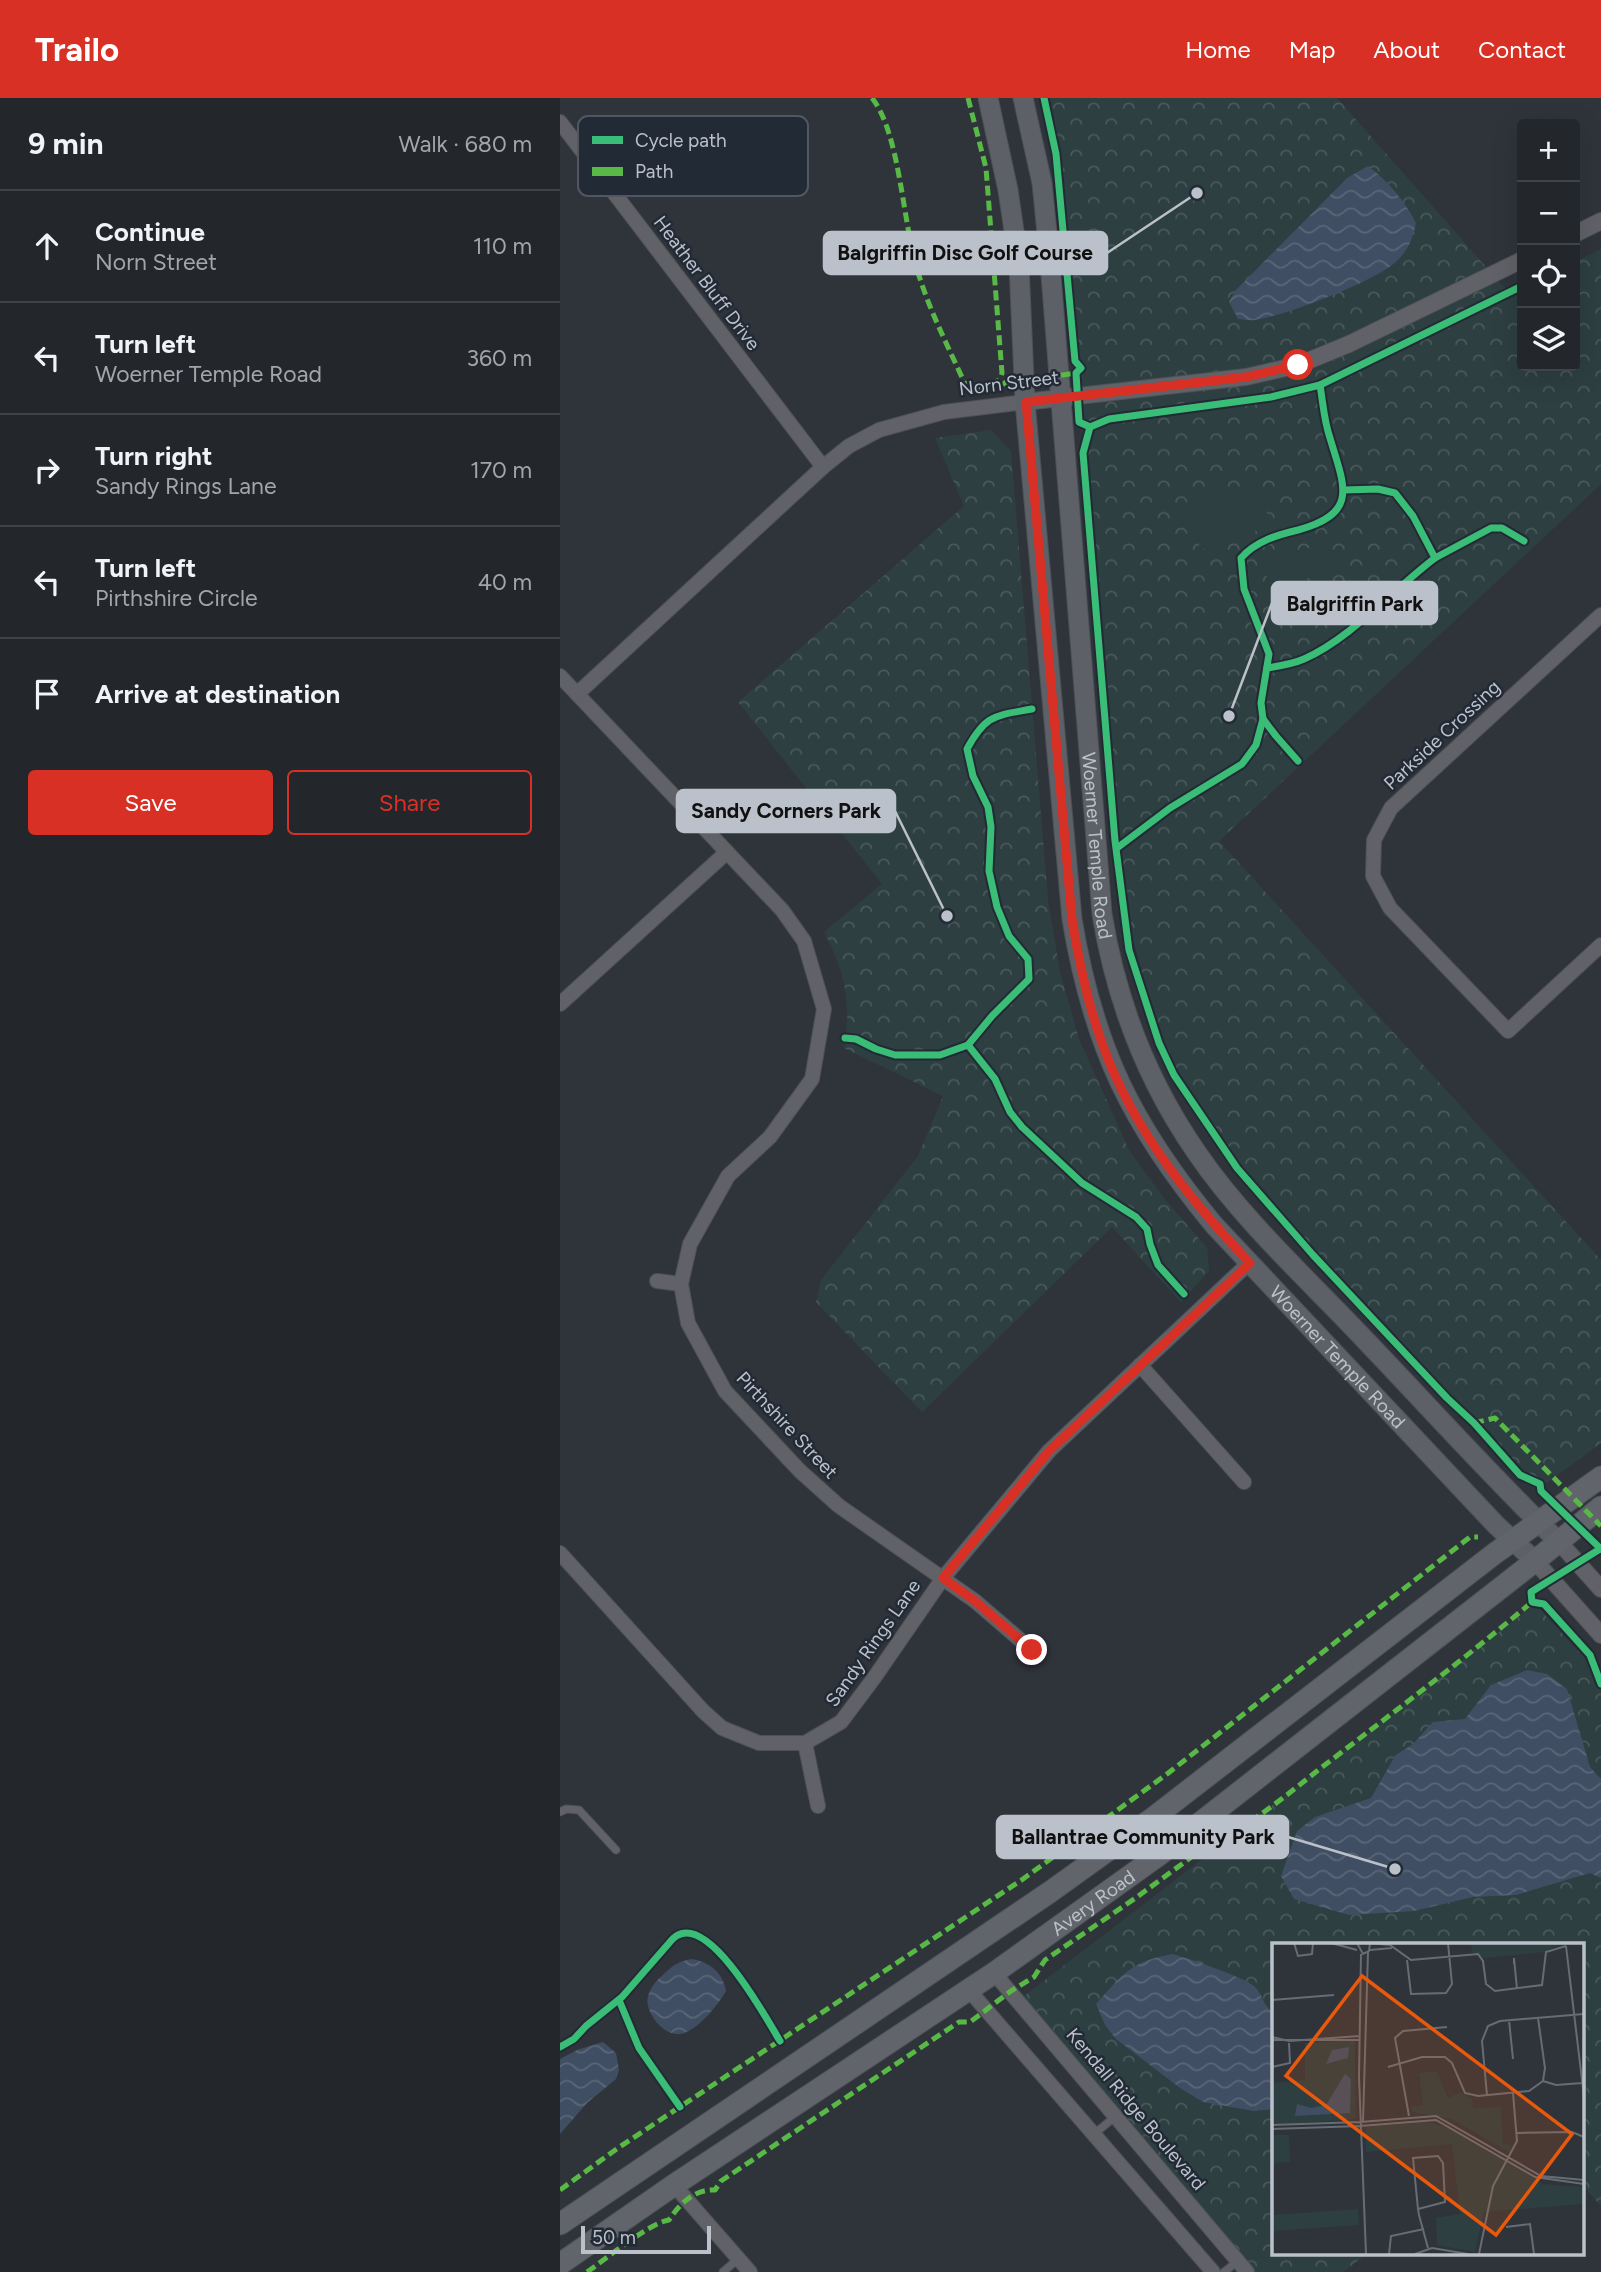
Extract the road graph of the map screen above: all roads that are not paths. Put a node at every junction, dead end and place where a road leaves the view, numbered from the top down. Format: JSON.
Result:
{"nodes":[{"id":1,"x":988,"y":98,"type":"edge"},
{"id":2,"x":1023,"y":98,"type":"edge"},
{"id":3,"x":560,"y":122,"type":"edge"},
{"id":4,"x":578,"y":146,"type":"edge"},
{"id":5,"x":616,"y":196,"type":"edge"},
{"id":6,"x":1601,"y":221,"type":"edge"},
{"id":7,"x":1580,"y":232,"type":"edge"},
{"id":8,"x":1517,"y":262,"type":"edge"},
{"id":9,"x":1059,"y":398,"type":"junction"},
{"id":10,"x":1026,"y":402,"type":"junction"},
{"id":11,"x":823,"y":467,"type":"junction"},
{"id":12,"x":1601,"y":615,"type":"edge"},
{"id":13,"x":560,"y":676,"type":"edge"},
{"id":14,"x":577,"y":694,"type":"junction"},
{"id":15,"x":727,"y":852,"type":"junction"},
{"id":16,"x":1601,"y":945,"type":"edge"},
{"id":17,"x":560,"y":1004,"type":"edge"},
{"id":18,"x":1250,"y":1263,"type":"junction"},
{"id":19,"x":657,"y":1281,"type":"dead end"},
{"id":20,"x":681,"y":1284,"type":"junction"},
{"id":21,"x":1140,"y":1365,"type":"junction"},
{"id":22,"x":1601,"y":1477,"type":"edge"},
{"id":23,"x":1244,"y":1482,"type":"dead end"},
{"id":24,"x":1601,"y":1507,"type":"edge"},
{"id":25,"x":1538,"y":1522,"type":"junction"},
{"id":26,"x":1513,"y":1541,"type":"junction"},
{"id":27,"x":1559,"y":1542,"type":"junction"},
{"id":28,"x":560,"y":1553,"type":"edge"},
{"id":29,"x":1535,"y":1561,"type":"junction"},
{"id":30,"x":943,"y":1578,"type":"junction"},
{"id":31,"x":1601,"y":1589,"type":"edge"},
{"id":32,"x":1601,"y":1635,"type":"edge"},
{"id":33,"x":1032,"y":1650,"type":"dead end"},
{"id":34,"x":805,"y":1743,"type":"junction"},
{"id":35,"x":818,"y":1806,"type":"dead end"},
{"id":36,"x":560,"y":1812,"type":"edge"},
{"id":37,"x":616,"y":1850,"type":"dead end"},
{"id":38,"x":994,"y":1973,"type":"junction"},
{"id":39,"x":968,"y":1989,"type":"junction"},
{"id":40,"x":1116,"y":2115,"type":"junction"},
{"id":41,"x":1094,"y":2134,"type":"junction"},
{"id":42,"x":674,"y":2185,"type":"junction"},
{"id":43,"x":560,"y":2224,"type":"edge"},
{"id":44,"x":738,"y":2259,"type":"junction"},
{"id":45,"x":560,"y":2264,"type":"edge"},
{"id":46,"x":1243,"y":2266,"type":"edge"},
{"id":47,"x":723,"y":2272,"type":"edge"},
{"id":48,"x":750,"y":2272,"type":"edge"},
{"id":49,"x":1213,"y":2272,"type":"edge"},
{"id":50,"x":1224,"y":2272,"type":"edge"}],
"edges":[{"from":1,"to":10,"type":"main road","name":"Woerner Temple Road"},
{"from":2,"to":9,"type":"main road","name":"Woerner Temple Road"},
{"from":3,"to":4,"type":"street","name":"Heather Bluff Drive"},
{"from":5,"to":11,"type":"street","name":"Heather Bluff Drive"},
{"from":6,"to":7,"type":"street"},
{"from":8,"to":9,"type":"street","name":"Norn Street"},
{"from":9,"to":10,"type":"street","name":"Norn Street"},
{"from":9,"to":25,"type":"main road","name":"Woerner Temple Road"},
{"from":10,"to":11,"type":"street","name":"Norn Street"},
{"from":10,"to":18,"type":"main road","name":"Woerner Temple Road"},
{"from":11,"to":14,"type":"street","name":"Norn Street"},
{"from":12,"to":16,"type":"street","name":"Parkside Crossing"},
{"from":13,"to":14,"type":"street","name":"Pirthshire Street"},
{"from":14,"to":15,"type":"street","name":"Pirthshire Street"},
{"from":15,"to":17,"type":"street"},
{"from":15,"to":20,"type":"street","name":"Pirthshire Street"},
{"from":18,"to":21,"type":"street","name":"Sandy Rings Lane"},
{"from":18,"to":26,"type":"main road","name":"Woerner Temple Road"},
{"from":19,"to":20,"type":"street"},
{"from":20,"to":30,"type":"street","name":"Pirthshire Street"},
{"from":21,"to":23,"type":"street"},
{"from":21,"to":30,"type":"street","name":"Sandy Rings Lane"},
{"from":22,"to":25,"type":"main road","name":"Avery Road"},
{"from":24,"to":27,"type":"main road","name":"Avery Road"},
{"from":25,"to":26,"type":"main road","name":"Avery Road"},
{"from":25,"to":27,"type":"main road","name":"Woerner Temple Road"},
{"from":26,"to":29,"type":"main road","name":"Woerner Temple Road"},
{"from":26,"to":43,"type":"main road","name":"Avery Road"},
{"from":27,"to":29,"type":"main road","name":"Avery Road"},
{"from":27,"to":31,"type":"street","name":"Woerner Temple Road"},
{"from":28,"to":34,"type":"street"},
{"from":29,"to":32,"type":"street","name":"Woerner Temple Road"},
{"from":29,"to":38,"type":"main road","name":"Avery Road"},
{"from":30,"to":33,"type":"street","name":"Pirthshire Street"},
{"from":30,"to":34,"type":"street","name":"Sandy Rings Lane"},
{"from":34,"to":35,"type":"street"},
{"from":36,"to":37,"type":"lane"},
{"from":38,"to":39,"type":"main road","name":"Avery Road"},
{"from":38,"to":40,"type":"street","name":"Kendall Ridge Boulevard"},
{"from":39,"to":41,"type":"street"},
{"from":39,"to":42,"type":"main road","name":"Avery Road"},
{"from":40,"to":41,"type":"lane"},
{"from":40,"to":46,"type":"street","name":"Kendall Ridge Boulevard"},
{"from":41,"to":49,"type":"street"},
{"from":42,"to":44,"type":"street"},
{"from":42,"to":45,"type":"main road","name":"Avery Road"},
{"from":44,"to":47,"type":"lane"},
{"from":44,"to":48,"type":"street"},
{"from":46,"to":50,"type":"lane"}]}
